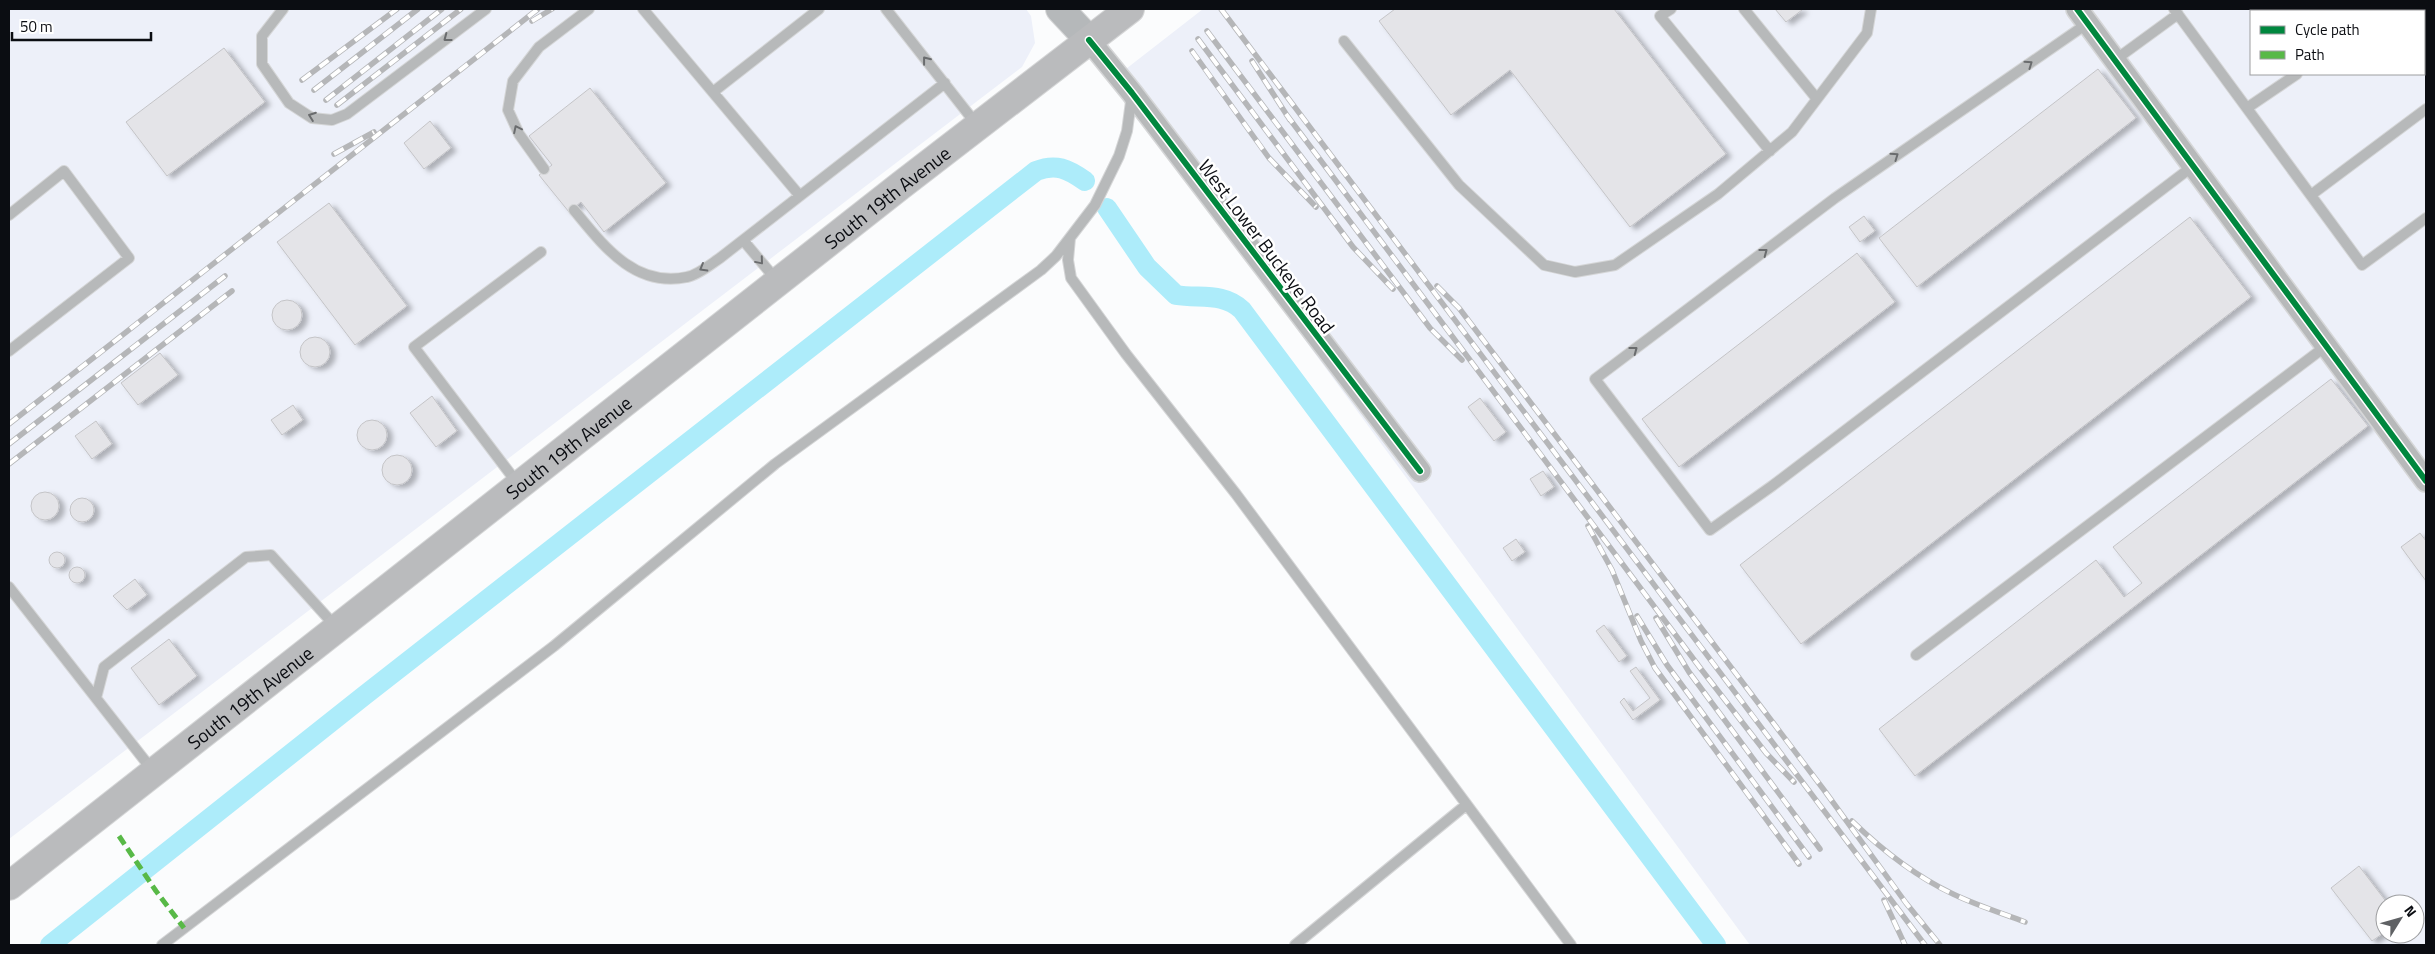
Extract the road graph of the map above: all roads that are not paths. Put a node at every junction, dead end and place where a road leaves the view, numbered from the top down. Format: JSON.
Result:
{"nodes":[{"id":1,"x":283,"y":9,"type":"edge"},
{"id":2,"x":486,"y":9,"type":"edge"},
{"id":3,"x":589,"y":9,"type":"edge"},
{"id":4,"x":642,"y":9,"type":"edge"},
{"id":5,"x":819,"y":9,"type":"edge"},
{"id":6,"x":886,"y":9,"type":"edge"},
{"id":7,"x":1060,"y":9,"type":"edge"},
{"id":8,"x":1130,"y":9,"type":"edge"},
{"id":9,"x":1671,"y":9,"type":"edge"},
{"id":10,"x":1744,"y":9,"type":"edge"},
{"id":11,"x":1871,"y":9,"type":"edge"},
{"id":12,"x":2176,"y":11,"type":"edge"},
{"id":13,"x":2082,"y":16,"type":"edge"},
{"id":14,"x":1089,"y":40,"type":"junction"},
{"id":15,"x":1344,"y":41,"type":"dead end"},
{"id":16,"x":2114,"y":60,"type":"junction"},
{"id":17,"x":2296,"y":75,"type":"edge"},
{"id":18,"x":945,"y":83,"type":"junction"},
{"id":19,"x":713,"y":92,"type":"junction"},
{"id":20,"x":1132,"y":93,"type":"junction"},
{"id":21,"x":1817,"y":99,"type":"junction"},
{"id":22,"x":2247,"y":108,"type":"junction"},
{"id":23,"x":2426,"y":109,"type":"edge"},
{"id":24,"x":978,"y":126,"type":"junction"},
{"id":25,"x":1770,"y":151,"type":"junction"},
{"id":26,"x":2194,"y":166,"type":"junction"},
{"id":27,"x":544,"y":169,"type":"dead end"},
{"id":28,"x":2311,"y":195,"type":"junction"},
{"id":29,"x":800,"y":196,"type":"junction"},
{"id":30,"x":574,"y":210,"type":"dead end"},
{"id":31,"x":9,"y":215,"type":"edge"},
{"id":32,"x":2426,"y":218,"type":"edge"},
{"id":33,"x":1070,"y":236,"type":"junction"},
{"id":34,"x":743,"y":240,"type":"junction"},
{"id":35,"x":542,"y":252,"type":"dead end"},
{"id":36,"x":778,"y":282,"type":"junction"},
{"id":37,"x":2326,"y":346,"type":"junction"},
{"id":38,"x":9,"y":351,"type":"edge"},
{"id":39,"x":1420,"y":471,"type":"dead end"},
{"id":40,"x":2426,"y":481,"type":"edge"},
{"id":41,"x":518,"y":485,"type":"junction"},
{"id":42,"x":9,"y":587,"type":"edge"},
{"id":43,"x":336,"y":628,"type":"junction"},
{"id":44,"x":1916,"y":655,"type":"dead end"},
{"id":45,"x":96,"y":698,"type":"junction"},
{"id":46,"x":153,"y":772,"type":"junction"},
{"id":47,"x":1466,"y":805,"type":"junction"},
{"id":48,"x":9,"y":886,"type":"edge"},
{"id":49,"x":162,"y":945,"type":"edge"},
{"id":50,"x":1295,"y":945,"type":"edge"},
{"id":51,"x":1571,"y":945,"type":"edge"}],
"edges":[{"from":2,"to":1,"type":"lane","one_way":true},
{"from":27,"to":3,"type":"lane","one_way":true},
{"from":4,"to":19,"type":"lane"},
{"from":5,"to":19,"type":"lane"},
{"from":18,"to":6,"type":"lane","one_way":true},
{"from":7,"to":14,"type":"main road","name":"West Lower Buckeye Road"},
{"from":8,"to":14,"type":"main road","name":"South 19th Avenue"},
{"from":9,"to":25,"type":"lane"},
{"from":10,"to":21,"type":"lane"},
{"from":11,"to":21,"type":"lane"},
{"from":12,"to":16,"type":"lane"},
{"from":12,"to":22,"type":"lane"},
{"from":13,"to":16,"type":"street"},
{"from":26,"to":13,"type":"lane","one_way":true},
{"from":14,"to":20,"type":"street","name":"West Lower Buckeye Road"},
{"from":14,"to":24,"type":"main road","name":"South 19th Avenue"},
{"from":15,"to":25,"type":"lane"},
{"from":16,"to":26,"type":"street"},
{"from":17,"to":22,"type":"lane"},
{"from":18,"to":24,"type":"lane"},
{"from":18,"to":29,"type":"lane"},
{"from":19,"to":29,"type":"lane"},
{"from":20,"to":33,"type":"lane"},
{"from":20,"to":39,"type":"street","name":"West Lower Buckeye Road"},
{"from":21,"to":25,"type":"lane"},
{"from":22,"to":28,"type":"lane"},
{"from":23,"to":28,"type":"lane"},
{"from":24,"to":36,"type":"main road","name":"South 19th Avenue"},
{"from":26,"to":37,"type":"street"},
{"from":28,"to":32,"type":"lane"},
{"from":29,"to":34,"type":"lane"},
{"from":34,"to":30,"type":"lane","one_way":true},
{"from":31,"to":38,"type":"lane"},
{"from":33,"to":47,"type":"lane"},
{"from":33,"to":49,"type":"lane"},
{"from":34,"to":36,"type":"lane","one_way":true},
{"from":35,"to":41,"type":"lane"},
{"from":36,"to":41,"type":"main road","name":"South 19th Avenue"},
{"from":37,"to":40,"type":"street"},
{"from":37,"to":44,"type":"lane"},
{"from":41,"to":43,"type":"main road","name":"South 19th Avenue"},
{"from":42,"to":45,"type":"lane"},
{"from":43,"to":45,"type":"lane"},
{"from":43,"to":46,"type":"main road","name":"South 19th Avenue"},
{"from":45,"to":46,"type":"lane"},
{"from":46,"to":48,"type":"main road","name":"South 19th Avenue"},
{"from":47,"to":50,"type":"lane"},
{"from":47,"to":51,"type":"lane"}]}
